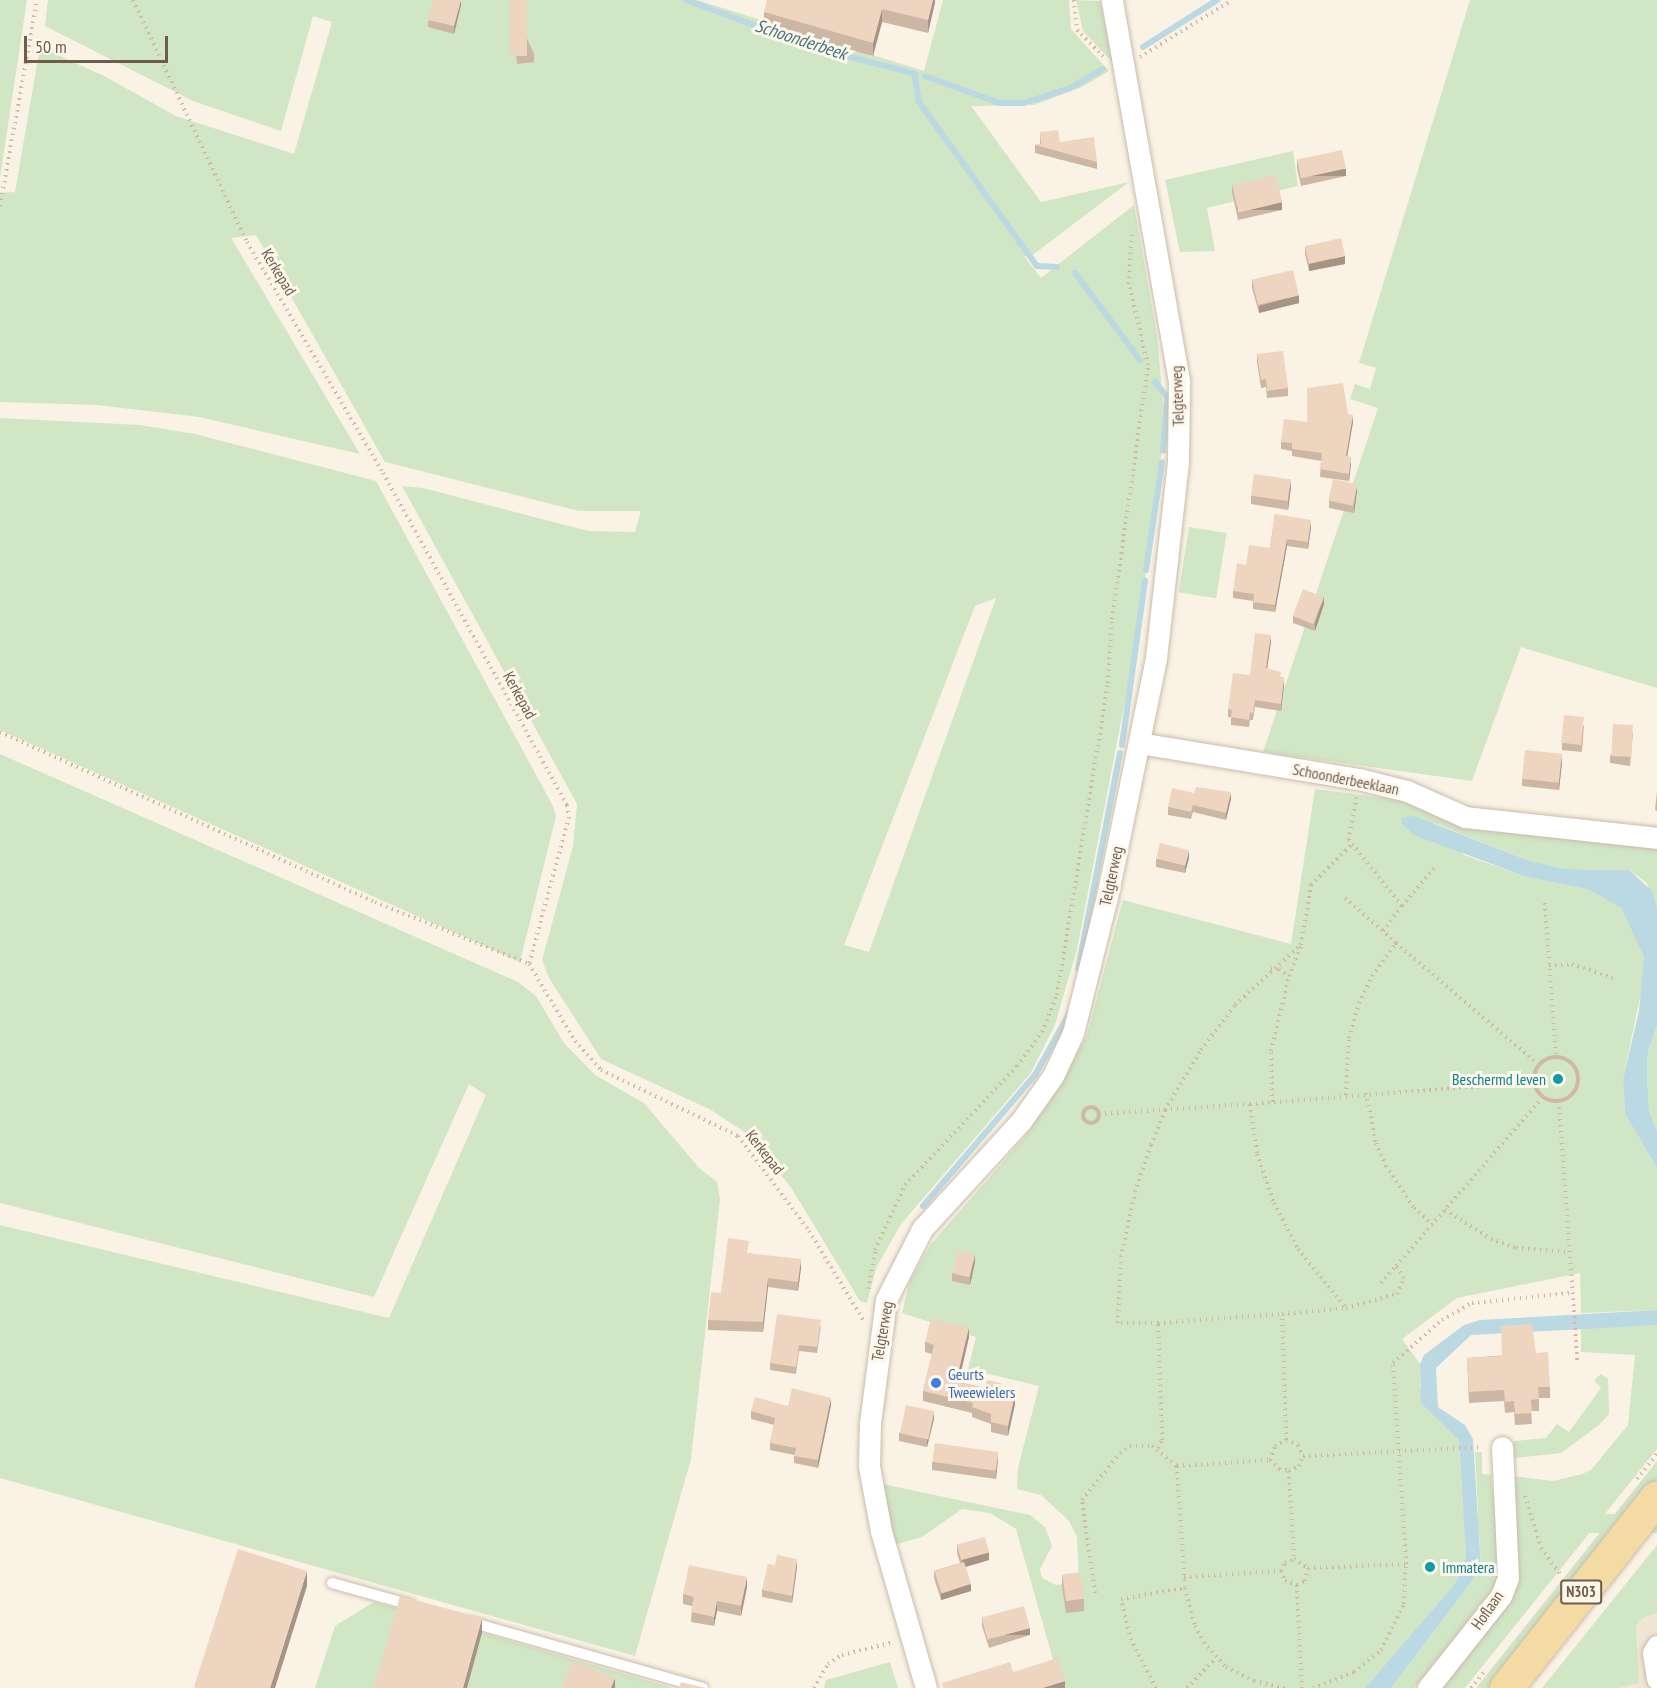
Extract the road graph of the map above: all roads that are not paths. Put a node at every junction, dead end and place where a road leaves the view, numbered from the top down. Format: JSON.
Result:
{"nodes":[{"id":1,"x":1112,"y":0,"type":"edge"},
{"id":2,"x":1139,"y":743,"type":"junction"},
{"id":3,"x":1657,"y":838,"type":"edge"},
{"id":4,"x":1495,"y":1447,"type":"road end"},
{"id":5,"x":1657,"y":1497,"type":"edge"},
{"id":6,"x":332,"y":1583,"type":"dead end"},
{"id":7,"x":422,"y":1608,"type":"edge"},
{"id":8,"x":456,"y":1618,"type":"edge"},
{"id":9,"x":1657,"y":1646,"type":"edge"},
{"id":10,"x":1657,"y":1679,"type":"edge"},
{"id":11,"x":703,"y":1688,"type":"edge"},
{"id":12,"x":926,"y":1688,"type":"edge"},
{"id":13,"x":1428,"y":1688,"type":"edge"},
{"id":14,"x":1506,"y":1688,"type":"edge"}],
"edges":[{"from":1,"to":2,"type":"street","name":"Telgterweg"},
{"from":2,"to":3,"type":"street","name":"Schoonderbeeklaan"},
{"from":2,"to":12,"type":"street","name":"Telgterweg"},
{"from":4,"to":13,"type":"street","name":"Hoflaan"},
{"from":5,"to":14,"type":"main road","number":"N303"},
{"from":6,"to":7,"type":"lane"},
{"from":8,"to":11,"type":"lane"},
{"from":9,"to":10,"type":"street"}]}
